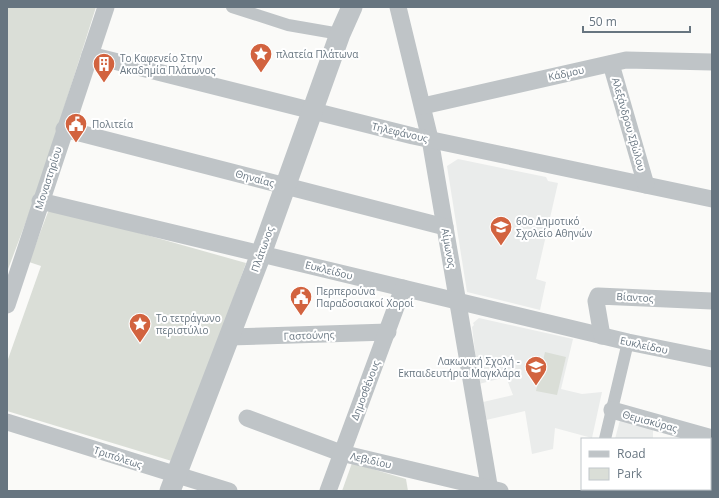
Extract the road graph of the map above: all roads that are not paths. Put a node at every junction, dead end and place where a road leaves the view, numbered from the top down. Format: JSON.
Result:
{"nodes":[{"id":1,"x":106,"y":7,"type":"edge"},
{"id":2,"x":232,"y":7,"type":"edge"},
{"id":3,"x":352,"y":7,"type":"edge"},
{"id":4,"x":398,"y":7,"type":"edge"},
{"id":5,"x":340,"y":34,"type":"junction"},
{"id":6,"x":90,"y":55,"type":"junction"},
{"id":7,"x":712,"y":62,"type":"edge"},
{"id":8,"x":611,"y":64,"type":"junction"},
{"id":9,"x":423,"y":106,"type":"junction"},
{"id":10,"x":314,"y":111,"type":"junction"},
{"id":11,"x":64,"y":128,"type":"junction"},
{"id":12,"x":430,"y":139,"type":"junction"},
{"id":13,"x":646,"y":185,"type":"junction"},
{"id":14,"x":285,"y":186,"type":"junction"},
{"id":15,"x":712,"y":199,"type":"edge"},
{"id":16,"x":40,"y":201,"type":"junction"},
{"id":17,"x":445,"y":227,"type":"junction"},
{"id":18,"x":261,"y":254,"type":"junction"},
{"id":19,"x":403,"y":288,"type":"junction"},
{"id":20,"x":458,"y":301,"type":"junction"},
{"id":21,"x":712,"y":301,"type":"edge"},
{"id":22,"x":7,"y":305,"type":"edge"},
{"id":23,"x":388,"y":332,"type":"junction"},
{"id":24,"x":602,"y":336,"type":"junction"},
{"id":25,"x":229,"y":337,"type":"junction"},
{"id":26,"x":628,"y":342,"type":"junction"},
{"id":27,"x":712,"y":359,"type":"edge"},
{"id":28,"x":612,"y":410,"type":"junction"},
{"id":29,"x":247,"y":418,"type":"dead end"},
{"id":30,"x":7,"y":422,"type":"edge"},
{"id":31,"x":605,"y":438,"type":"edge"},
{"id":32,"x":712,"y":438,"type":"edge"},
{"id":33,"x":341,"y":453,"type":"junction"},
{"id":34,"x":173,"y":483,"type":"edge"},
{"id":35,"x":493,"y":490,"type":"edge"},
{"id":36,"x":229,"y":491,"type":"edge"},
{"id":37,"x":328,"y":491,"type":"edge"}],
"edges":[{"from":1,"to":6,"type":"street","name":"Μοναστηρίου"},
{"from":2,"to":5,"type":"street"},
{"from":3,"to":5,"type":"street","name":"Πλάτωνος"},
{"from":4,"to":9,"type":"street","name":"Αίμωνος"},
{"from":5,"to":10,"type":"street","name":"Πλάτωνος"},
{"from":6,"to":10,"type":"street","name":"Τηλεφάνους"},
{"from":6,"to":11,"type":"street","name":"Μοναστηρίου"},
{"from":7,"to":8,"type":"street","name":"Κάδμου"},
{"from":8,"to":9,"type":"street","name":"Κάδμου"},
{"from":8,"to":13,"type":"street","name":"Αλεξάνδρου Σβώλου"},
{"from":9,"to":12,"type":"street","name":"Αίμωνος"},
{"from":10,"to":12,"type":"street","name":"Τηλεφάνους"},
{"from":10,"to":14,"type":"street","name":"Πλάτωνος"},
{"from":11,"to":14,"type":"street","name":"Θηναίας"},
{"from":11,"to":16,"type":"street","name":"Μοναστηρίου"},
{"from":12,"to":13,"type":"street","name":"Τηλεφάνους"},
{"from":12,"to":17,"type":"street","name":"Αίμωνος"},
{"from":13,"to":15,"type":"street","name":"Τηλεφάνους"},
{"from":14,"to":17,"type":"street","name":"Θηναίας"},
{"from":14,"to":18,"type":"street","name":"Πλάτωνος"},
{"from":16,"to":18,"type":"street","name":"Ευκλείδου"},
{"from":16,"to":22,"type":"street","name":"Μοναστηρίου"},
{"from":17,"to":20,"type":"street","name":"Αίμωνος"},
{"from":18,"to":19,"type":"street","name":"Ευκλείδου"},
{"from":18,"to":25,"type":"street","name":"Πλάτωνος"},
{"from":19,"to":20,"type":"street","name":"Ευκλείδου"},
{"from":19,"to":23,"type":"street","name":"Δημοσθένους"},
{"from":20,"to":24,"type":"street","name":"Ευκλείδου"},
{"from":20,"to":35,"type":"street","name":"Αίμωνος"},
{"from":21,"to":24,"type":"street","name":"Βίαντος"},
{"from":23,"to":25,"type":"street","name":"Γαστούνης"},
{"from":23,"to":33,"type":"street","name":"Δημοσθένους"},
{"from":24,"to":26,"type":"street","name":"Ευκλείδου"},
{"from":25,"to":34,"type":"street","name":"Πλάτωνος"},
{"from":26,"to":27,"type":"street","name":"Ευκλείδου"},
{"from":26,"to":28,"type":"street"},
{"from":28,"to":31,"type":"street"},
{"from":28,"to":32,"type":"street","name":"Θεμισκύρας"},
{"from":29,"to":33,"type":"street","name":"Λεβιδίου"},
{"from":30,"to":34,"type":"street","name":"Τριπόλεως"},
{"from":33,"to":35,"type":"street","name":"Λεβιδίου"},
{"from":33,"to":37,"type":"street","name":"Δημοσθένους"},
{"from":34,"to":36,"type":"street","name":"Τριπόλεως"}]}
